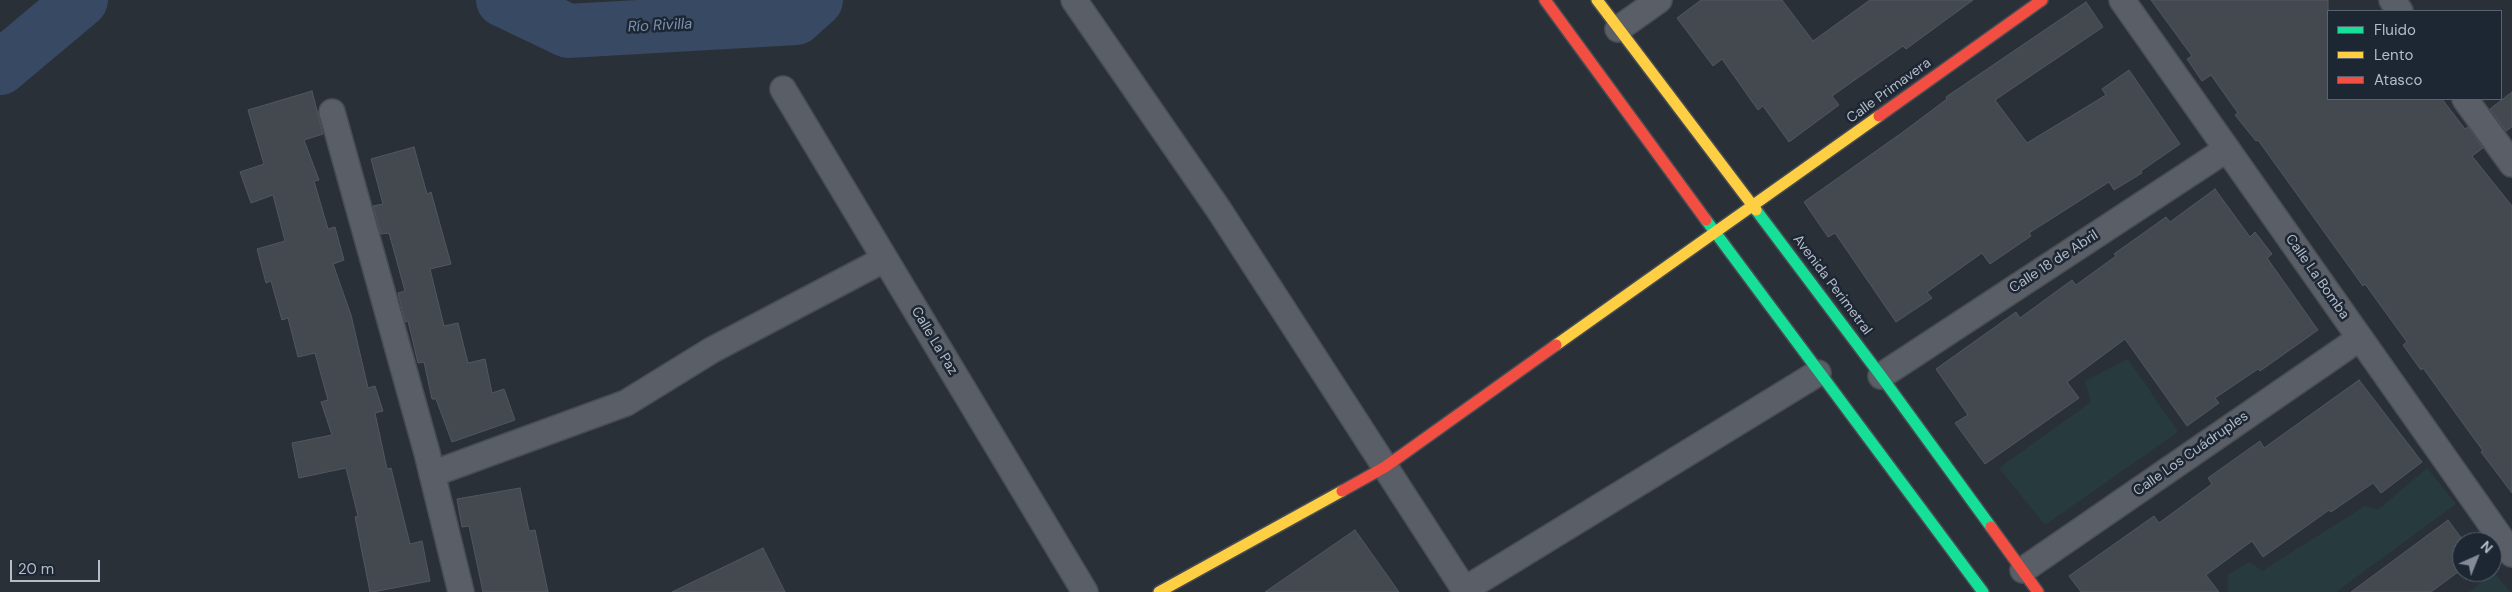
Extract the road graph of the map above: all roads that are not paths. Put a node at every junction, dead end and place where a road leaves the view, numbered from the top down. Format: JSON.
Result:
{"nodes":[{"id":1,"x":1074,"y":0,"type":"edge"},
{"id":2,"x":1545,"y":0,"type":"edge"},
{"id":3,"x":1597,"y":0,"type":"edge"},
{"id":4,"x":1659,"y":0,"type":"edge"},
{"id":5,"x":2042,"y":0,"type":"edge"},
{"id":6,"x":2122,"y":0,"type":"edge"},
{"id":7,"x":1618,"y":29,"type":"junction"},
{"id":8,"x":783,"y":89,"type":"dead end"},
{"id":9,"x":2466,"y":100,"type":"edge"},
{"id":10,"x":332,"y":112,"type":"dead end"},
{"id":11,"x":2227,"y":148,"type":"junction"},
{"id":12,"x":2512,"y":164,"type":"edge"},
{"id":13,"x":1754,"y":206,"type":"junction"},
{"id":14,"x":1716,"y":233,"type":"junction"},
{"id":15,"x":885,"y":259,"type":"junction"},
{"id":16,"x":2360,"y":338,"type":"junction"},
{"id":17,"x":1818,"y":373,"type":"junction"},
{"id":18,"x":1881,"y":376,"type":"junction"},
{"id":19,"x":1385,"y":467,"type":"junction"},
{"id":20,"x":432,"y":474,"type":"junction"},
{"id":21,"x":2512,"y":554,"type":"edge"},
{"id":22,"x":2023,"y":570,"type":"junction"},
{"id":23,"x":1465,"y":591,"type":"edge"},
{"id":24,"x":462,"y":592,"type":"edge"},
{"id":25,"x":1085,"y":592,"type":"edge"},
{"id":26,"x":1159,"y":592,"type":"edge"},
{"id":27,"x":1982,"y":592,"type":"edge"},
{"id":28,"x":2038,"y":592,"type":"edge"}],
"edges":[{"from":1,"to":19,"type":"street"},
{"from":2,"to":14,"type":"main road"},
{"from":3,"to":7,"type":"main road","name":"Avenida Perimetral"},
{"from":4,"to":7,"type":"street"},
{"from":5,"to":13,"type":"main road","name":"Calle Primavera"},
{"from":6,"to":11,"type":"street","name":"Calle La Bomba"},
{"from":7,"to":13,"type":"main road","name":"Avenida Perimetral"},
{"from":8,"to":15,"type":"street","name":"Calle La Paz"},
{"from":9,"to":12,"type":"street"},
{"from":10,"to":20,"type":"street"},
{"from":11,"to":16,"type":"street","name":"Calle La Bomba"},
{"from":11,"to":18,"type":"street","name":"Calle 18 de Abril"},
{"from":13,"to":14,"type":"main road","name":"Calle Primavera"},
{"from":13,"to":18,"type":"main road","name":"Avenida Perimetral"},
{"from":14,"to":17,"type":"main road"},
{"from":14,"to":19,"type":"main road","name":"Calle Primavera"},
{"from":15,"to":20,"type":"street"},
{"from":15,"to":25,"type":"street","name":"Calle La Paz"},
{"from":16,"to":21,"type":"street","name":"Calle La Bomba"},
{"from":16,"to":22,"type":"street","name":"Calle Los Cuádruples"},
{"from":17,"to":23,"type":"street"},
{"from":17,"to":27,"type":"main road"},
{"from":18,"to":22,"type":"main road","name":"Avenida Perimetral"},
{"from":19,"to":23,"type":"street"},
{"from":19,"to":26,"type":"main road","name":"Calle Primavera"},
{"from":20,"to":24,"type":"street"},
{"from":22,"to":28,"type":"main road","name":"Avenida Perimetral"}]}
